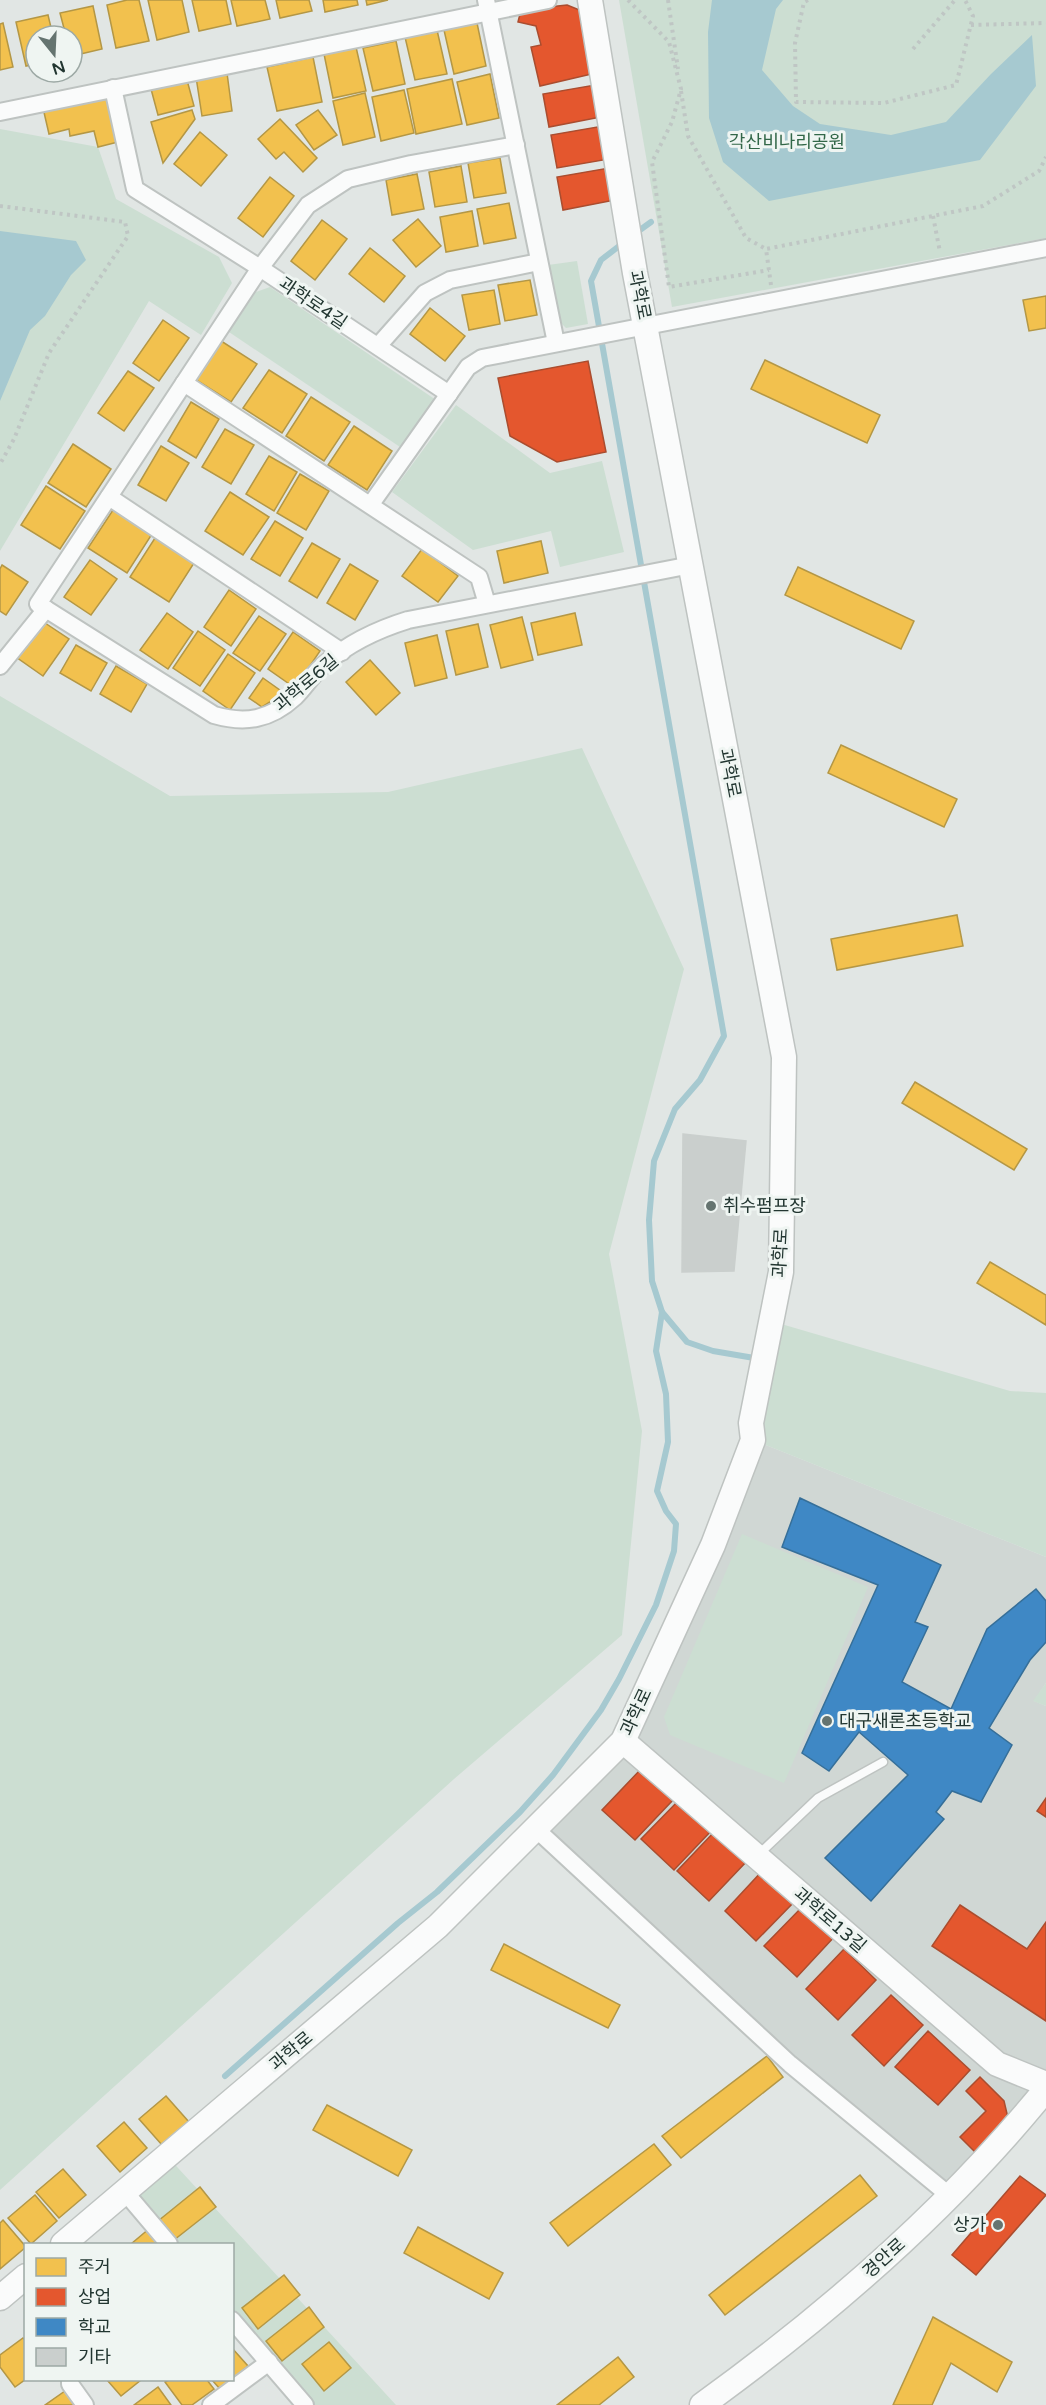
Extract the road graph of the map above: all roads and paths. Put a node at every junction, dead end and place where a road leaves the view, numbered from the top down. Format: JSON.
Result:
{"nodes":[{"id":1,"x":548,"y":0,"type":"edge"},
{"id":2,"x":590,"y":0,"type":"edge"},
{"id":3,"x":628,"y":0,"type":"edge"},
{"id":4,"x":668,"y":0,"type":"edge"},
{"id":5,"x":808,"y":0,"type":"edge"},
{"id":6,"x":955,"y":0,"type":"edge"},
{"id":7,"x":966,"y":0,"type":"edge"},
{"id":8,"x":488,"y":6,"type":"edge"},
{"id":9,"x":1046,"y":22,"type":"edge"},
{"id":10,"x":971,"y":25,"type":"junction"},
{"id":11,"x":914,"y":49,"type":"dead end"},
{"id":12,"x":113,"y":88,"type":"junction"},
{"id":13,"x":681,"y":89,"type":"junction"},
{"id":14,"x":0,"y":112,"type":"edge"},
{"id":15,"x":516,"y":145,"type":"junction"},
{"id":16,"x":1046,"y":157,"type":"edge"},
{"id":17,"x":0,"y":206,"type":"edge"},
{"id":18,"x":933,"y":216,"type":"junction"},
{"id":19,"x":1046,"y":248,"type":"edge"},
{"id":20,"x":766,"y":249,"type":"junction"},
{"id":21,"x":539,"y":262,"type":"junction"},
{"id":22,"x":260,"y":268,"type":"junction"},
{"id":23,"x":943,"y":268,"type":"junction"},
{"id":24,"x":769,"y":270,"type":"junction"},
{"id":25,"x":774,"y":300,"type":"junction"},
{"id":26,"x":646,"y":325,"type":"junction"},
{"id":27,"x":556,"y":343,"type":"junction"},
{"id":28,"x":378,"y":346,"type":"junction"},
{"id":29,"x":184,"y":383,"type":"junction"},
{"id":30,"x":449,"y":394,"type":"junction"},
{"id":31,"x":0,"y":464,"type":"edge"},
{"id":32,"x":109,"y":497,"type":"junction"},
{"id":33,"x":371,"y":504,"type":"junction"},
{"id":34,"x":691,"y":565,"type":"junction"},
{"id":35,"x":487,"y":604,"type":"junction"},
{"id":36,"x":42,"y":606,"type":"junction"},
{"id":37,"x":342,"y":652,"type":"junction"},
{"id":38,"x":0,"y":666,"type":"edge"},
{"id":39,"x":623,"y":1741,"type":"junction"},
{"id":40,"x":883,"y":1762,"type":"dead end"},
{"id":41,"x":536,"y":1829,"type":"junction"},
{"id":42,"x":757,"y":1857,"type":"junction"},
{"id":43,"x":1046,"y":2084,"type":"edge"},
{"id":44,"x":1046,"y":2089,"type":"edge"},
{"id":45,"x":124,"y":2192,"type":"junction"},
{"id":46,"x":950,"y":2196,"type":"junction"},
{"id":47,"x":64,"y":2243,"type":"edge"},
{"id":48,"x":168,"y":2243,"type":"edge"},
{"id":49,"x":24,"y":2278,"type":"edge"},
{"id":50,"x":0,"y":2298,"type":"edge"},
{"id":51,"x":234,"y":2322,"type":"edge"},
{"id":52,"x":269,"y":2362,"type":"junction"},
{"id":53,"x":70,"y":2381,"type":"edge"},
{"id":54,"x":85,"y":2405,"type":"edge"},
{"id":55,"x":211,"y":2405,"type":"edge"},
{"id":56,"x":305,"y":2405,"type":"edge"},
{"id":57,"x":702,"y":2405,"type":"edge"}],
"edges":[{"from":1,"to":8,"type":"street"},
{"from":2,"to":26,"type":"street","name":"과학로"},
{"from":3,"to":13,"type":"path"},
{"from":4,"to":13,"type":"path"},
{"from":5,"to":10,"type":"path"},
{"from":6,"to":11,"type":"path"},
{"from":7,"to":10,"type":"path"},
{"from":8,"to":12,"type":"street"},
{"from":8,"to":15,"type":"street"},
{"from":9,"to":10,"type":"path"},
{"from":12,"to":14,"type":"street"},
{"from":12,"to":22,"type":"street","name":"과학로4길"},
{"from":13,"to":20,"type":"path"},
{"from":13,"to":24,"type":"path"},
{"from":15,"to":21,"type":"street"},
{"from":15,"to":22,"type":"street"},
{"from":16,"to":18,"type":"path"},
{"from":17,"to":31,"type":"path"},
{"from":18,"to":20,"type":"path"},
{"from":18,"to":23,"type":"path"},
{"from":19,"to":23,"type":"street"},
{"from":20,"to":24,"type":"path"},
{"from":21,"to":27,"type":"street"},
{"from":21,"to":28,"type":"street"},
{"from":22,"to":28,"type":"street","name":"과학로4길"},
{"from":22,"to":29,"type":"street"},
{"from":23,"to":25,"type":"street"},
{"from":24,"to":25,"type":"path"},
{"from":25,"to":26,"type":"street"},
{"from":26,"to":27,"type":"street"},
{"from":26,"to":34,"type":"street","name":"과학로"},
{"from":27,"to":30,"type":"street"},
{"from":28,"to":30,"type":"street","name":"과학로4길"},
{"from":29,"to":32,"type":"street"},
{"from":29,"to":33,"type":"street"},
{"from":30,"to":33,"type":"street"},
{"from":32,"to":36,"type":"street"},
{"from":32,"to":37,"type":"street"},
{"from":33,"to":35,"type":"street"},
{"from":34,"to":35,"type":"street","name":"과학로6길"},
{"from":34,"to":39,"type":"street","name":"과학로"},
{"from":35,"to":37,"type":"street","name":"과학로6길"},
{"from":36,"to":37,"type":"street","name":"과학로6길"},
{"from":36,"to":38,"type":"street"},
{"from":39,"to":41,"type":"street","name":"과학로"},
{"from":39,"to":42,"type":"street","name":"과학로13길"},
{"from":40,"to":42,"type":"lane"},
{"from":41,"to":45,"type":"street","name":"과학로"},
{"from":41,"to":46,"type":"street"},
{"from":42,"to":43,"type":"street","name":"과학로13길"},
{"from":44,"to":46,"type":"street","name":"경안로"},
{"from":45,"to":47,"type":"street","name":"과학로"},
{"from":45,"to":48,"type":"street"},
{"from":46,"to":57,"type":"street","name":"경안로"},
{"from":49,"to":50,"type":"street"},
{"from":51,"to":52,"type":"street"},
{"from":52,"to":55,"type":"street"},
{"from":52,"to":56,"type":"street"},
{"from":53,"to":54,"type":"street"}]}
